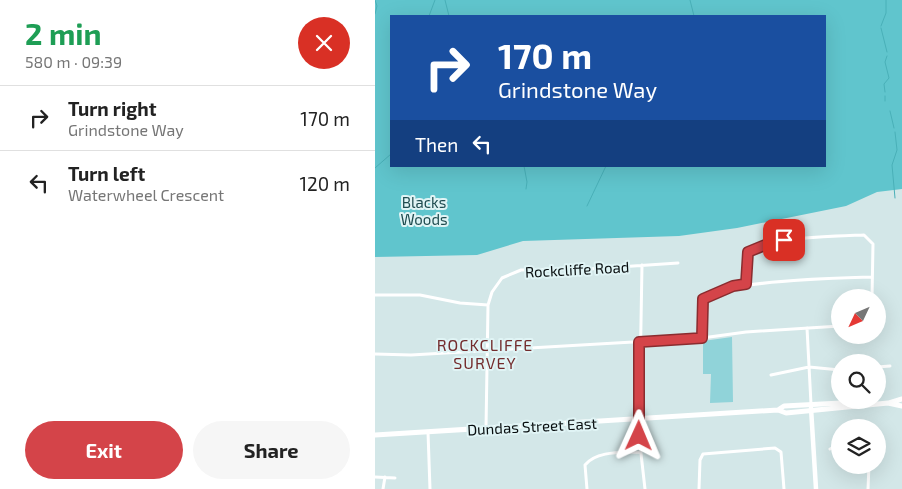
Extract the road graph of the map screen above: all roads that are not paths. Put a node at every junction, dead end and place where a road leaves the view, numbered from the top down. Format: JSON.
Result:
{"nodes":[{"id":1,"x":678,"y":263,"type":"dead end"},
{"id":2,"x":642,"y":265,"type":"junction"},
{"id":3,"x":872,"y":277,"type":"junction"},
{"id":4,"x":746,"y":284,"type":"junction"},
{"id":5,"x":872,"y":289,"type":"edge"},
{"id":6,"x":375,"y":295,"type":"edge"},
{"id":7,"x":488,"y":305,"type":"junction"},
{"id":8,"x":831,"y":327,"type":"edge"},
{"id":9,"x":807,"y":328,"type":"junction"},
{"id":10,"x":702,"y":338,"type":"junction"},
{"id":11,"x":639,"y":342,"type":"junction"},
{"id":12,"x":487,"y":350,"type":"junction"},
{"id":13,"x":375,"y":354,"type":"edge"},
{"id":14,"x":886,"y":366,"type":"edge"},
{"id":15,"x":890,"y":366,"type":"dead end"},
{"id":16,"x":809,"y":367,"type":"junction"},
{"id":17,"x":831,"y":369,"type":"edge"},
{"id":18,"x":771,"y":375,"type":"dead end"},
{"id":19,"x":902,"y":399,"type":"edge"},
{"id":20,"x":831,"y":403,"type":"edge"},
{"id":21,"x":811,"y":404,"type":"junction"},
{"id":22,"x":886,"y":404,"type":"edge"},
{"id":23,"x":889,"y":404,"type":"junction"},
{"id":24,"x":902,"y":406,"type":"edge"},
{"id":25,"x":831,"y":409,"type":"edge"},
{"id":26,"x":778,"y":410,"type":"junction"},
{"id":27,"x":811,"y":411,"type":"junction"},
{"id":28,"x":639,"y":419,"type":"junction"},
{"id":29,"x":486,"y":429,"type":"junction"},
{"id":30,"x":428,"y":431,"type":"junction"},
{"id":31,"x":375,"y":435,"type":"edge"},
{"id":32,"x":641,"y":452,"type":"junction"},
{"id":33,"x":869,"y":474,"type":"edge"},
{"id":34,"x":375,"y":477,"type":"edge"},
{"id":35,"x":385,"y":477,"type":"junction"},
{"id":36,"x":395,"y":478,"type":"dead end"},
{"id":37,"x":383,"y":489,"type":"edge"},
{"id":38,"x":430,"y":489,"type":"edge"},
{"id":39,"x":587,"y":489,"type":"edge"},
{"id":40,"x":645,"y":489,"type":"edge"},
{"id":41,"x":699,"y":489,"type":"edge"},
{"id":42,"x":785,"y":489,"type":"edge"},
{"id":43,"x":816,"y":489,"type":"edge"},
{"id":44,"x":868,"y":489,"type":"edge"}],
"edges":[{"from":1,"to":2,"type":"street","name":"Rockcliffe Road"},
{"from":2,"to":7,"type":"street","name":"Rockcliffe Road"},
{"from":2,"to":11,"type":"street"},
{"from":3,"to":4,"type":"street"},
{"from":3,"to":4,"type":"street"},
{"from":3,"to":5,"type":"street"},
{"from":4,"to":10,"type":"street"},
{"from":6,"to":7,"type":"street"},
{"from":7,"to":12,"type":"street"},
{"from":8,"to":9,"type":"street"},
{"from":9,"to":10,"type":"street"},
{"from":9,"to":16,"type":"street"},
{"from":10,"to":11,"type":"street"},
{"from":11,"to":12,"type":"street"},
{"from":11,"to":28,"type":"street"},
{"from":12,"to":13,"type":"street"},
{"from":12,"to":29,"type":"street"},
{"from":14,"to":15,"type":"street"},
{"from":16,"to":17,"type":"street"},
{"from":16,"to":18,"type":"street"},
{"from":16,"to":21,"type":"street"},
{"from":19,"to":23,"type":"main road","name":"Dundas Street East"},
{"from":20,"to":21,"type":"main road","name":"Dundas Street East"},
{"from":21,"to":26,"type":"main road","name":"Dundas Street East"},
{"from":21,"to":27,"type":"street"},
{"from":22,"to":23,"type":"main road","name":"Dundas Street East"},
{"from":23,"to":24,"type":"main road","name":"Dundas Street East"},
{"from":25,"to":27,"type":"main road","name":"Dundas Street East"},
{"from":26,"to":27,"type":"main road","name":"Dundas Street East"},
{"from":26,"to":28,"type":"main road","name":"Dundas Street East"},
{"from":27,"to":43,"type":"street"},
{"from":28,"to":29,"type":"main road","name":"Dundas Street East"},
{"from":28,"to":32,"type":"street"},
{"from":29,"to":30,"type":"main road","name":"Dundas Street East"},
{"from":30,"to":31,"type":"main road","name":"Dundas Street East"},
{"from":30,"to":38,"type":"street"},
{"from":32,"to":39,"type":"street"},
{"from":32,"to":40,"type":"street"},
{"from":33,"to":44,"type":"street"},
{"from":34,"to":35,"type":"street"},
{"from":35,"to":36,"type":"street"},
{"from":35,"to":37,"type":"street"},
{"from":41,"to":42,"type":"street"}]}
